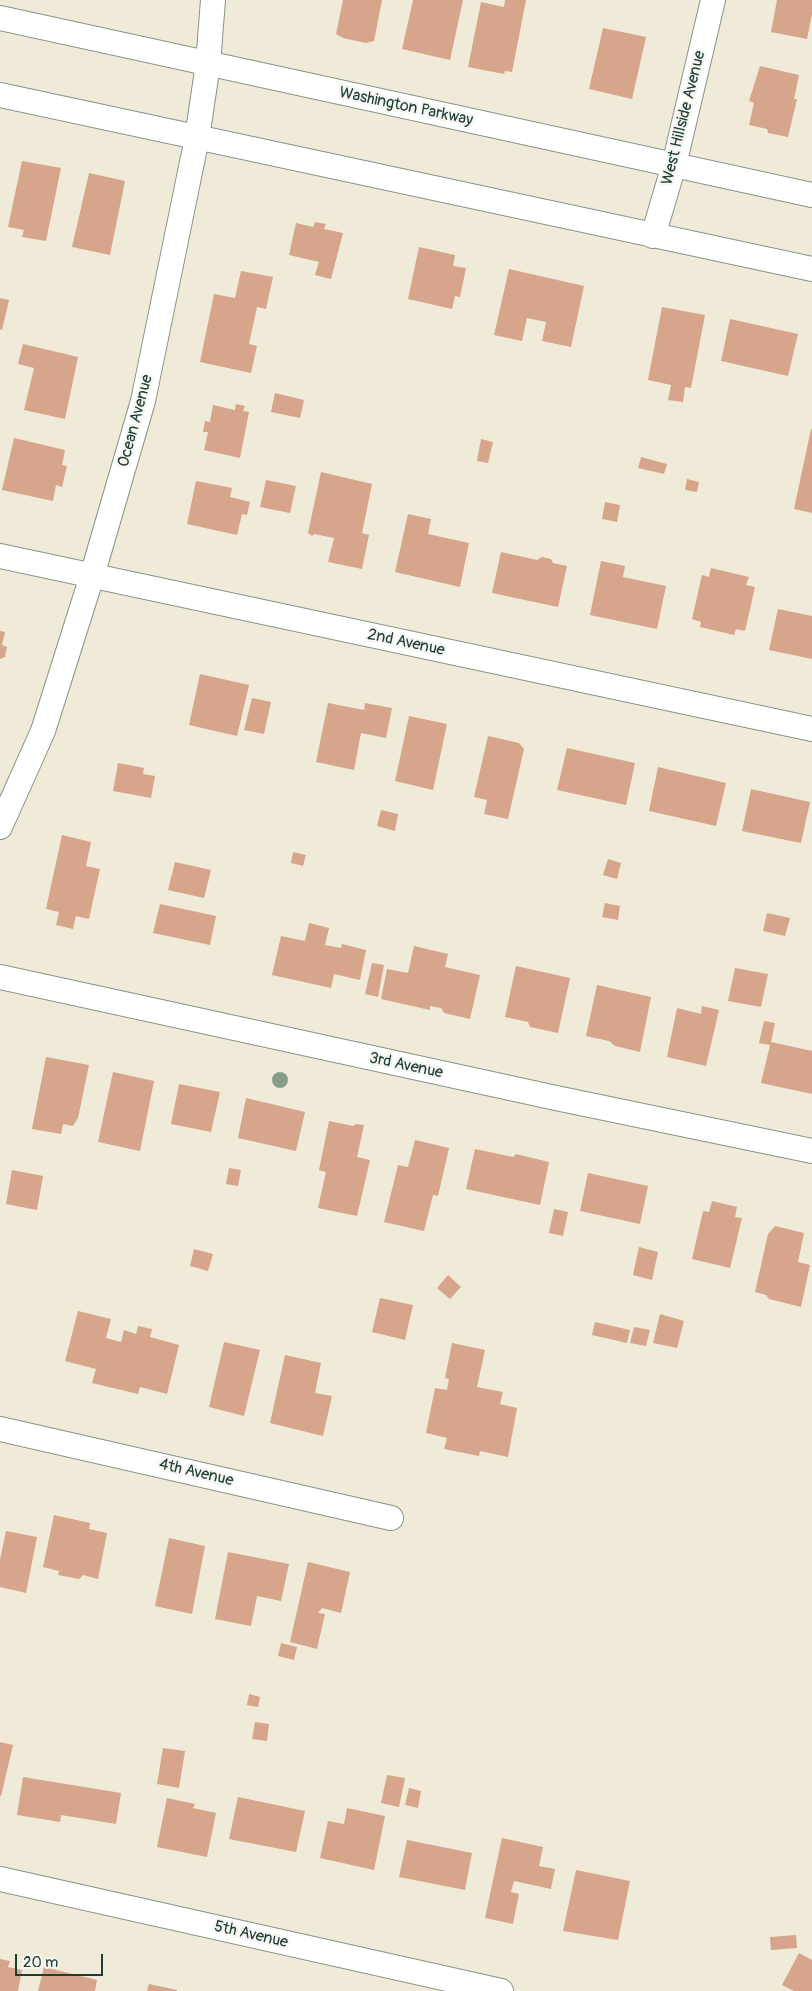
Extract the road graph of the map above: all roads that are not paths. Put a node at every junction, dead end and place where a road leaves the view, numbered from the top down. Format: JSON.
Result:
{"nodes":[{"id":1,"x":213,"y":0,"type":"edge"},
{"id":2,"x":713,"y":0,"type":"edge"},
{"id":3,"x":0,"y":18,"type":"edge"},
{"id":4,"x":208,"y":64,"type":"junction"},
{"id":5,"x":0,"y":95,"type":"edge"},
{"id":6,"x":197,"y":138,"type":"junction"},
{"id":7,"x":674,"y":165,"type":"junction"},
{"id":8,"x":812,"y":195,"type":"edge"},
{"id":9,"x":653,"y":236,"type":"junction"},
{"id":10,"x":812,"y":269,"type":"edge"},
{"id":11,"x":0,"y":556,"type":"edge"},
{"id":12,"x":92,"y":576,"type":"junction"},
{"id":13,"x":812,"y":729,"type":"edge"},
{"id":14,"x":0,"y":827,"type":"edge"},
{"id":15,"x":0,"y":977,"type":"edge"},
{"id":16,"x":812,"y":1151,"type":"edge"},
{"id":17,"x":0,"y":1429,"type":"edge"},
{"id":18,"x":391,"y":1518,"type":"dead end"},
{"id":19,"x":0,"y":1878,"type":"edge"},
{"id":20,"x":501,"y":1991,"type":"edge"}],
"edges":[{"from":1,"to":4,"type":"street","name":"Ocean Avenue"},
{"from":2,"to":7,"type":"street","name":"West Hillside Avenue"},
{"from":3,"to":4,"type":"street","name":"Washington Parkway"},
{"from":4,"to":6,"type":"street","name":"Ocean Avenue"},
{"from":4,"to":7,"type":"street","name":"Washington Parkway"},
{"from":5,"to":6,"type":"street"},
{"from":6,"to":9,"type":"street"},
{"from":6,"to":12,"type":"street","name":"Ocean Avenue"},
{"from":7,"to":8,"type":"street","name":"Washington Parkway"},
{"from":7,"to":9,"type":"street","name":"West Hillside Avenue"},
{"from":9,"to":10,"type":"street"},
{"from":11,"to":12,"type":"street","name":"2nd Avenue"},
{"from":12,"to":13,"type":"street","name":"2nd Avenue"},
{"from":12,"to":14,"type":"street","name":"Ocean Avenue"},
{"from":15,"to":16,"type":"street","name":"3rd Avenue"},
{"from":17,"to":18,"type":"street","name":"4th Avenue"},
{"from":19,"to":20,"type":"street","name":"5th Avenue"}]}
